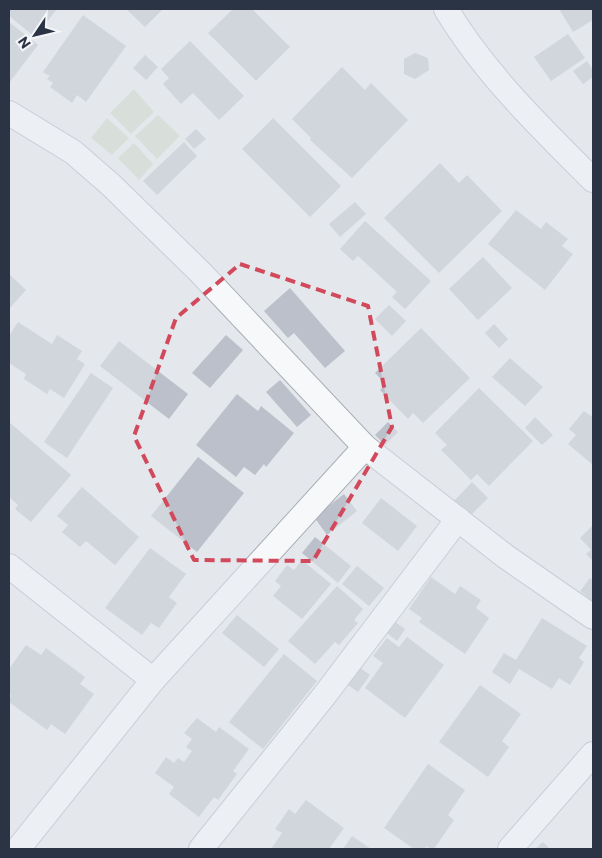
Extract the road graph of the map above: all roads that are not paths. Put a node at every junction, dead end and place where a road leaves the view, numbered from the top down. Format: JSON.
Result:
{"nodes":[{"id":1,"x":446,"y":9,"type":"edge"},
{"id":2,"x":9,"y":113,"type":"edge"},
{"id":3,"x":593,"y":180,"type":"edge"},
{"id":4,"x":365,"y":447,"type":"junction"},
{"id":5,"x":458,"y":519,"type":"junction"},
{"id":6,"x":9,"y":566,"type":"edge"},
{"id":7,"x":593,"y":617,"type":"edge"},
{"id":8,"x":153,"y":680,"type":"junction"},
{"id":9,"x":593,"y":754,"type":"edge"},
{"id":10,"x":18,"y":849,"type":"edge"},
{"id":11,"x":201,"y":849,"type":"edge"},
{"id":12,"x":510,"y":849,"type":"edge"}],
"edges":[{"from":1,"to":3,"type":"street"},
{"from":2,"to":4,"type":"street"},
{"from":4,"to":5,"type":"street"},
{"from":4,"to":8,"type":"street"},
{"from":5,"to":7,"type":"street"},
{"from":5,"to":11,"type":"street"},
{"from":6,"to":8,"type":"street"},
{"from":8,"to":10,"type":"street"},
{"from":9,"to":12,"type":"street"}]}
